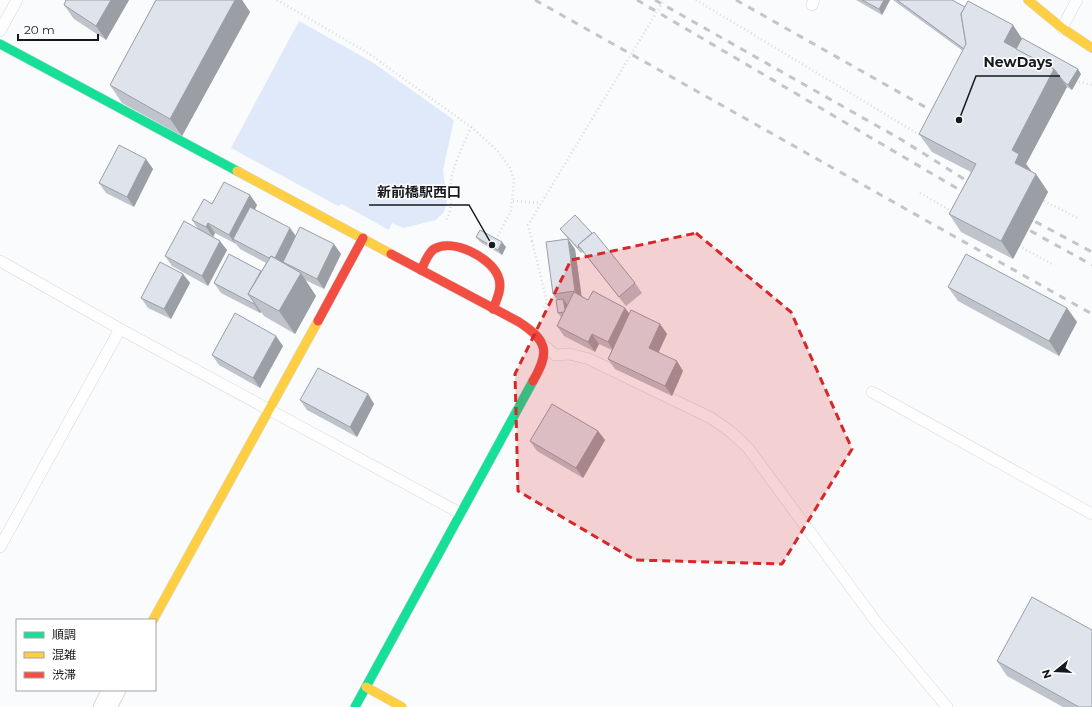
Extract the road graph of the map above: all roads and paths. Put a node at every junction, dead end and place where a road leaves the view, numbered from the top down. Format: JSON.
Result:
{"nodes":[{"id":1,"x":17,"y":0,"type":"edge"},
{"id":2,"x":277,"y":0,"type":"edge"},
{"id":3,"x":664,"y":0,"type":"edge"},
{"id":4,"x":696,"y":0,"type":"edge"},
{"id":5,"x":1028,"y":0,"type":"edge"},
{"id":6,"x":1077,"y":0,"type":"edge"},
{"id":7,"x":1051,"y":5,"type":"dead end"},
{"id":8,"x":1046,"y":15,"type":"junction"},
{"id":9,"x":1062,"y":28,"type":"junction"},
{"id":10,"x":0,"y":31,"type":"edge"},
{"id":11,"x":0,"y":44,"type":"edge"},
{"id":12,"x":1092,"y":48,"type":"edge"},
{"id":13,"x":1071,"y":78,"type":"edge"},
{"id":14,"x":1092,"y":85,"type":"edge"},
{"id":15,"x":472,"y":127,"type":"junction"},
{"id":16,"x":928,"y":141,"type":"edge"},
{"id":17,"x":920,"y":192,"type":"dead end"},
{"id":18,"x":513,"y":201,"type":"dead end"},
{"id":19,"x":1044,"y":201,"type":"dead end"},
{"id":20,"x":542,"y":203,"type":"junction"},
{"id":21,"x":954,"y":212,"type":"edge"},
{"id":22,"x":1078,"y":218,"type":"dead end"},
{"id":23,"x":442,"y":225,"type":"dead end"},
{"id":24,"x":363,"y":238,"type":"junction"},
{"id":25,"x":494,"y":242,"type":"edge"},
{"id":26,"x":1020,"y":246,"type":"dead end"},
{"id":27,"x":0,"y":261,"type":"edge"},
{"id":28,"x":1054,"y":265,"type":"dead end"},
{"id":29,"x":422,"y":270,"type":"junction"},
{"id":30,"x":547,"y":302,"type":"dead end"},
{"id":31,"x":493,"y":308,"type":"junction"},
{"id":32,"x":120,"y":330,"type":"junction"},
{"id":33,"x":545,"y":345,"type":"junction"},
{"id":34,"x":872,"y":392,"type":"dead end"},
{"id":35,"x":269,"y":408,"type":"junction"},
{"id":36,"x":460,"y":513,"type":"junction"},
{"id":37,"x":1092,"y":514,"type":"edge"},
{"id":38,"x":0,"y":547,"type":"edge"},
{"id":39,"x":154,"y":619,"type":"edge"},
{"id":40,"x":366,"y":687,"type":"junction"},
{"id":41,"x":113,"y":691,"type":"edge"},
{"id":42,"x":105,"y":707,"type":"edge"},
{"id":43,"x":355,"y":707,"type":"edge"},
{"id":44,"x":402,"y":707,"type":"edge"},
{"id":45,"x":947,"y":707,"type":"edge"}],
"edges":[{"from":1,"to":10,"type":"lane"},
{"from":2,"to":15,"type":"path"},
{"from":3,"to":20,"type":"path","bridge":true},
{"from":4,"to":16,"type":"path"},
{"from":5,"to":8,"type":"street"},
{"from":6,"to":9,"type":"lane"},
{"from":7,"to":8,"type":"street"},
{"from":8,"to":9,"type":"street"},
{"from":9,"to":12,"type":"street"},
{"from":11,"to":24,"type":"street"},
{"from":13,"to":14,"type":"path"},
{"from":15,"to":23,"type":"path"},
{"from":15,"to":25,"type":"path"},
{"from":17,"to":21,"type":"path"},
{"from":18,"to":20,"type":"path"},
{"from":19,"to":22,"type":"path"},
{"from":20,"to":30,"type":"path","bridge":true},
{"from":24,"to":29,"type":"street"},
{"from":24,"to":35,"type":"street"},
{"from":26,"to":28,"type":"path"},
{"from":27,"to":32,"type":"lane"},
{"from":29,"to":31,"type":"street"},
{"from":29,"to":31,"type":"street"},
{"from":31,"to":33,"type":"street"},
{"from":32,"to":35,"type":"lane"},
{"from":32,"to":38,"type":"lane"},
{"from":33,"to":36,"type":"street"},
{"from":33,"to":45,"type":"lane"},
{"from":34,"to":37,"type":"lane"},
{"from":35,"to":36,"type":"lane"},
{"from":35,"to":39,"type":"street"},
{"from":36,"to":40,"type":"street"},
{"from":40,"to":43,"type":"street"},
{"from":40,"to":44,"type":"street"},
{"from":41,"to":42,"type":"street"}]}
